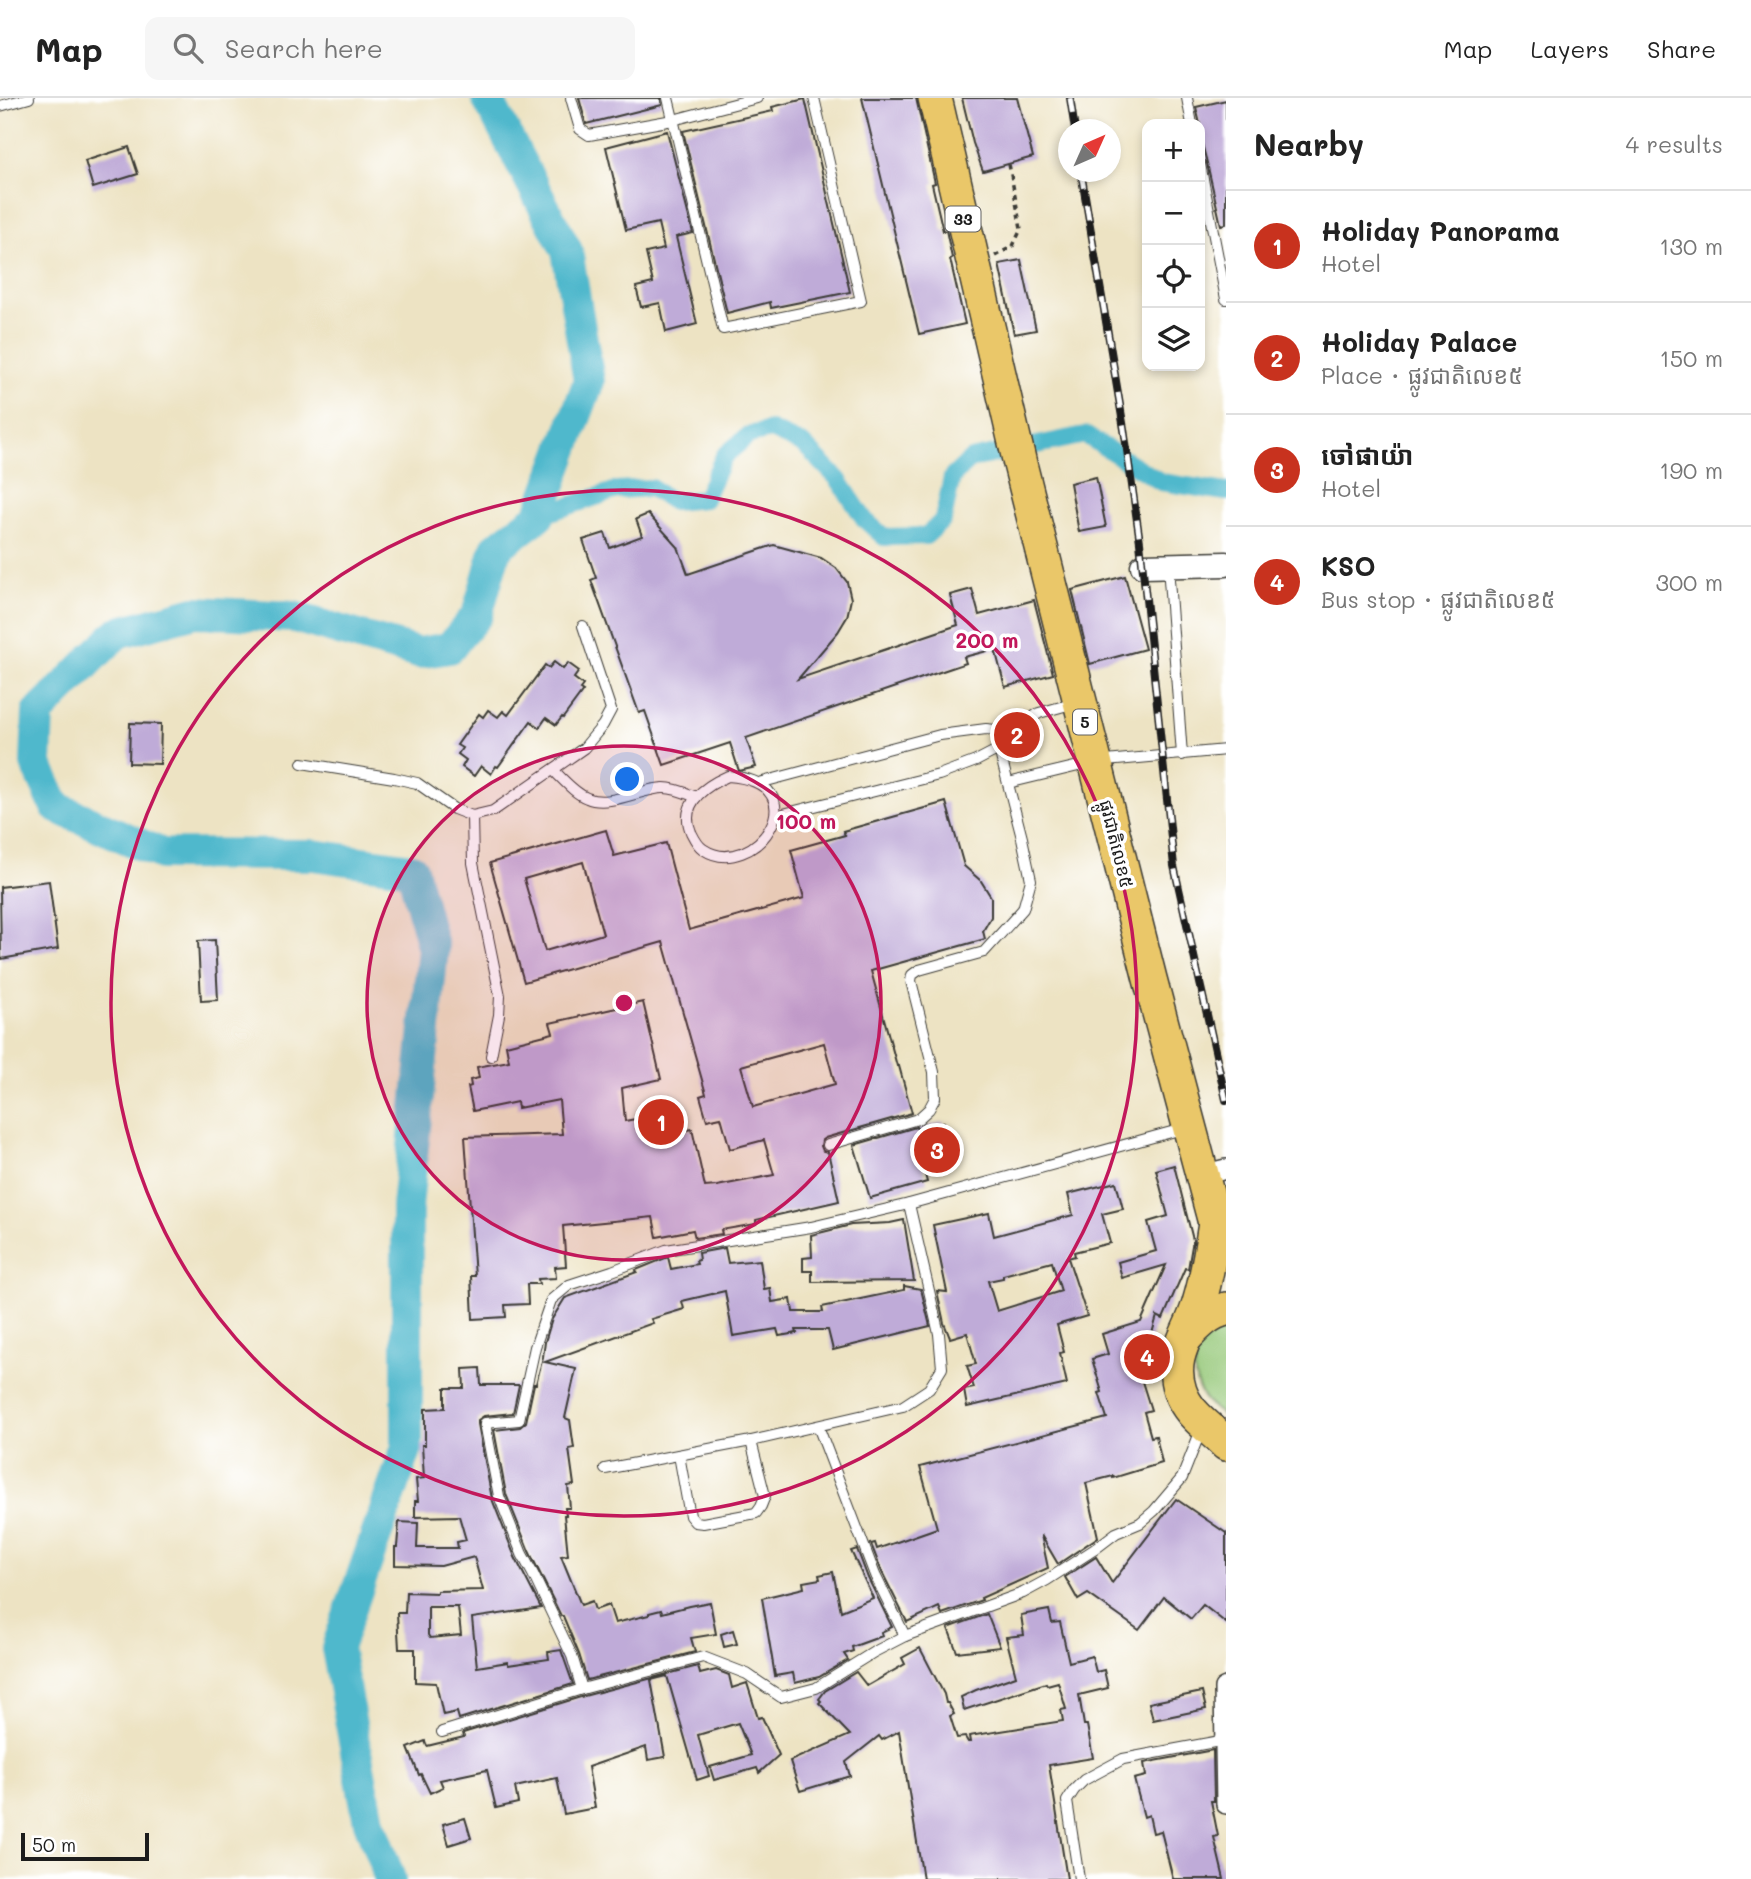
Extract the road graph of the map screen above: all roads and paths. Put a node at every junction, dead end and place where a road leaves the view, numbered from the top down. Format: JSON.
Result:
{"nodes":[{"id":1,"x":29,"y":98,"type":"edge"},
{"id":2,"x":571,"y":98,"type":"edge"},
{"id":3,"x":668,"y":98,"type":"edge"},
{"id":4,"x":757,"y":98,"type":"edge"},
{"id":5,"x":814,"y":98,"type":"edge"},
{"id":6,"x":935,"y":98,"type":"edge"},
{"id":7,"x":1187,"y":98,"type":"edge"},
{"id":8,"x":0,"y":106,"type":"edge"},
{"id":9,"x":1191,"y":119,"type":"edge"},
{"id":10,"x":673,"y":120,"type":"junction"},
{"id":11,"x":1009,"y":164,"type":"dead end"},
{"id":12,"x":1203,"y":182,"type":"edge"},
{"id":13,"x":988,"y":262,"type":"dead end"},
{"id":14,"x":1226,"y":299,"type":"edge"},
{"id":15,"x":1020,"y":464,"type":"joint"},
{"id":16,"x":1226,"y":564,"type":"edge"},
{"id":17,"x":1143,"y":566,"type":"dead end"},
{"id":18,"x":1168,"y":566,"type":"junction"},
{"id":19,"x":583,"y":626,"type":"dead end"},
{"id":20,"x":1080,"y":702,"type":"junction"},
{"id":21,"x":1000,"y":744,"type":"junction"},
{"id":22,"x":1226,"y":750,"type":"edge"},
{"id":23,"x":1182,"y":755,"type":"junction"},
{"id":24,"x":1095,"y":762,"type":"junction"},
{"id":25,"x":302,"y":763,"type":"dead end"},
{"id":26,"x":553,"y":770,"type":"junction"},
{"id":27,"x":759,"y":783,"type":"junction"},
{"id":28,"x":1008,"y":783,"type":"junction"},
{"id":29,"x":696,"y":797,"type":"junction"},
{"id":30,"x":472,"y":816,"type":"junction"},
{"id":31,"x":775,"y":816,"type":"junction"},
{"id":32,"x":491,"y":1056,"type":"dead end"},
{"id":33,"x":1190,"y":1127,"type":"junction"},
{"id":34,"x":828,"y":1145,"type":"dead end"},
{"id":35,"x":1217,"y":1201,"type":"edge"},
{"id":36,"x":909,"y":1203,"type":"junction"},
{"id":37,"x":1226,"y":1309,"type":"edge"},
{"id":38,"x":1186,"y":1336,"type":"junction"},
{"id":39,"x":818,"y":1426,"type":"junction"},
{"id":40,"x":1217,"y":1433,"type":"edge"},
{"id":41,"x":751,"y":1441,"type":"junction"},
{"id":42,"x":679,"y":1455,"type":"junction"},
{"id":43,"x":605,"y":1469,"type":"dead end"},
{"id":44,"x":905,"y":1636,"type":"junction"},
{"id":45,"x":1226,"y":1687,"type":"edge"},
{"id":46,"x":582,"y":1689,"type":"junction"},
{"id":47,"x":442,"y":1732,"type":"dead end"},
{"id":48,"x":1225,"y":1740,"type":"edge"},
{"id":49,"x":1226,"y":1804,"type":"edge"},
{"id":50,"x":1079,"y":1879,"type":"edge"}],
"edges":[{"from":1,"to":8,"type":"lane"},
{"from":2,"to":10,"type":"lane"},
{"from":3,"to":10,"type":"lane"},
{"from":4,"to":10,"type":"lane"},
{"from":5,"to":10,"type":"lane"},
{"from":6,"to":15,"type":"highway","name":"ផ្លូវជាតិលេខ៥","number":"33"},
{"from":7,"to":9,"type":"lane"},
{"from":11,"to":13,"type":"path"},
{"from":12,"to":14,"type":"lane"},
{"from":15,"to":20,"type":"highway","name":"ផ្លូវជាតិលេខ៥","number":"5"},
{"from":16,"to":18,"type":"street"},
{"from":17,"to":18,"type":"street"},
{"from":18,"to":23,"type":"lane"},
{"from":19,"to":26,"type":"lane"},
{"from":20,"to":21,"type":"lane"},
{"from":20,"to":24,"type":"highway","name":"ផ្លូវជាតិលេខ៥","number":"5"},
{"from":21,"to":27,"type":"lane"},
{"from":21,"to":28,"type":"lane"},
{"from":21,"to":31,"type":"lane"},
{"from":22,"to":23,"type":"lane"},
{"from":23,"to":24,"type":"lane"},
{"from":24,"to":28,"type":"lane"},
{"from":24,"to":33,"type":"highway","name":"ផ្លូវជាតិលេខ៥","number":"5"},
{"from":25,"to":30,"type":"lane"},
{"from":26,"to":29,"type":"lane"},
{"from":26,"to":30,"type":"lane"},
{"from":27,"to":29,"type":"lane"},
{"from":27,"to":31,"type":"lane"},
{"from":28,"to":34,"type":"lane"},
{"from":29,"to":31,"type":"lane"},
{"from":30,"to":32,"type":"lane"},
{"from":33,"to":35,"type":"highway","name":"ផ្លូវជាតិលេខ៥","number":"5"},
{"from":33,"to":36,"type":"lane"},
{"from":35,"to":38,"type":"highway","name":"ផ្លូវជាតិលេខ៥","number":"5"},
{"from":36,"to":39,"type":"lane"},
{"from":36,"to":46,"type":"lane"},
{"from":37,"to":38,"type":"highway"},
{"from":38,"to":40,"type":"highway","name":"ផ្លូវជាតិលេខ៥","number":"5"},
{"from":39,"to":41,"type":"lane"},
{"from":39,"to":44,"type":"lane"},
{"from":40,"to":44,"type":"lane"},
{"from":41,"to":42,"type":"lane"},
{"from":41,"to":42,"type":"lane"},
{"from":42,"to":43,"type":"lane"},
{"from":44,"to":46,"type":"lane"},
{"from":45,"to":48,"type":"street"},
{"from":46,"to":47,"type":"lane"},
{"from":48,"to":49,"type":"street"},
{"from":48,"to":50,"type":"lane"}]}
